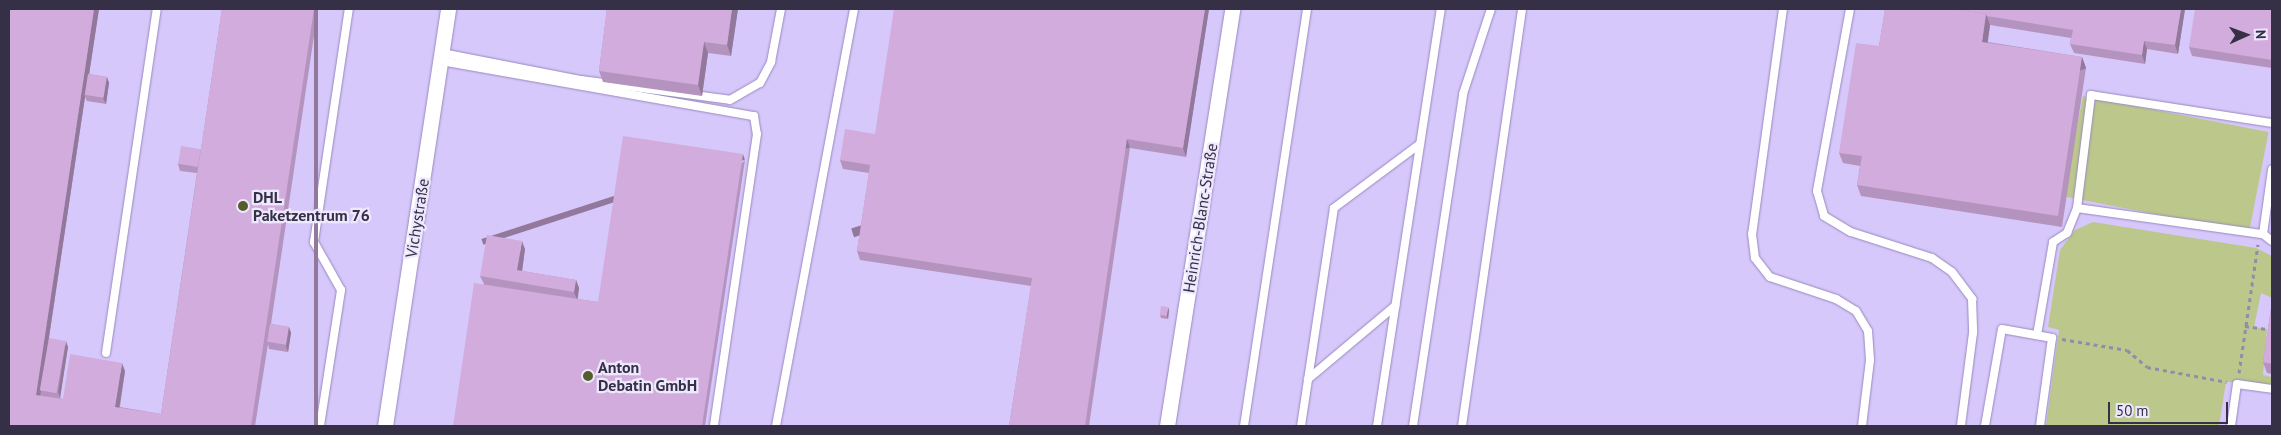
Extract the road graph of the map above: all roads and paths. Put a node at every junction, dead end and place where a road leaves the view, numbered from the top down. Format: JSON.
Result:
{"nodes":[{"id":1,"x":157,"y":9,"type":"edge"},
{"id":2,"x":349,"y":9,"type":"edge"},
{"id":3,"x":448,"y":9,"type":"edge"},
{"id":4,"x":781,"y":9,"type":"edge"},
{"id":5,"x":854,"y":9,"type":"edge"},
{"id":6,"x":1232,"y":9,"type":"edge"},
{"id":7,"x":1308,"y":9,"type":"edge"},
{"id":8,"x":1441,"y":9,"type":"edge"},
{"id":9,"x":1491,"y":9,"type":"edge"},
{"id":10,"x":1522,"y":9,"type":"edge"},
{"id":11,"x":1783,"y":9,"type":"edge"},
{"id":12,"x":1850,"y":9,"type":"edge"},
{"id":13,"x":441,"y":57,"type":"junction"},
{"id":14,"x":2272,"y":122,"type":"edge"},
{"id":15,"x":1420,"y":144,"type":"junction"},
{"id":16,"x":2272,"y":170,"type":"edge"},
{"id":17,"x":2077,"y":208,"type":"junction"},
{"id":18,"x":2263,"y":234,"type":"junction"},
{"id":19,"x":2272,"y":241,"type":"edge"},
{"id":20,"x":1395,"y":306,"type":"junction"},
{"id":21,"x":2245,"y":326,"type":"junction"},
{"id":22,"x":2272,"y":330,"type":"edge"},
{"id":23,"x":2038,"y":335,"type":"junction"},
{"id":24,"x":2052,"y":338,"type":"junction"},
{"id":25,"x":106,"y":353,"type":"dead end"},
{"id":26,"x":1308,"y":379,"type":"junction"},
{"id":27,"x":2237,"y":384,"type":"junction"},
{"id":28,"x":2272,"y":389,"type":"edge"},
{"id":29,"x":320,"y":426,"type":"edge"},
{"id":30,"x":385,"y":426,"type":"edge"},
{"id":31,"x":714,"y":426,"type":"edge"},
{"id":32,"x":776,"y":426,"type":"edge"},
{"id":33,"x":1167,"y":426,"type":"edge"},
{"id":34,"x":1244,"y":426,"type":"edge"},
{"id":35,"x":1301,"y":426,"type":"edge"},
{"id":36,"x":1377,"y":426,"type":"edge"},
{"id":37,"x":1413,"y":426,"type":"edge"},
{"id":38,"x":1462,"y":426,"type":"edge"},
{"id":39,"x":1862,"y":426,"type":"edge"},
{"id":40,"x":1960,"y":426,"type":"edge"},
{"id":41,"x":1985,"y":426,"type":"edge"},
{"id":42,"x":2040,"y":426,"type":"edge"},
{"id":43,"x":2231,"y":426,"type":"edge"}],
"edges":[{"from":1,"to":25,"type":"lane"},
{"from":2,"to":29,"type":"lane"},
{"from":3,"to":13,"type":"street","name":"Vichystraße"},
{"from":4,"to":13,"type":"lane"},
{"from":5,"to":32,"type":"lane"},
{"from":6,"to":33,"type":"street","name":"Heinrich-Blanc-Straße"},
{"from":7,"to":34,"type":"lane"},
{"from":8,"to":15,"type":"lane"},
{"from":9,"to":37,"type":"lane"},
{"from":10,"to":38,"type":"lane"},
{"from":11,"to":39,"type":"lane"},
{"from":12,"to":40,"type":"lane"},
{"from":13,"to":30,"type":"street","name":"Vichystraße"},
{"from":13,"to":31,"type":"lane"},
{"from":14,"to":17,"type":"lane"},
{"from":15,"to":20,"type":"lane"},
{"from":15,"to":26,"type":"lane"},
{"from":16,"to":18,"type":"lane"},
{"from":17,"to":18,"type":"lane"},
{"from":17,"to":23,"type":"lane"},
{"from":18,"to":19,"type":"lane"},
{"from":18,"to":21,"type":"path"},
{"from":20,"to":26,"type":"lane"},
{"from":20,"to":36,"type":"lane"},
{"from":21,"to":22,"type":"path"},
{"from":21,"to":27,"type":"path"},
{"from":23,"to":24,"type":"lane"},
{"from":23,"to":41,"type":"lane"},
{"from":24,"to":27,"type":"path"},
{"from":24,"to":42,"type":"lane"},
{"from":26,"to":35,"type":"lane"},
{"from":27,"to":28,"type":"lane"},
{"from":27,"to":43,"type":"lane"}]}
